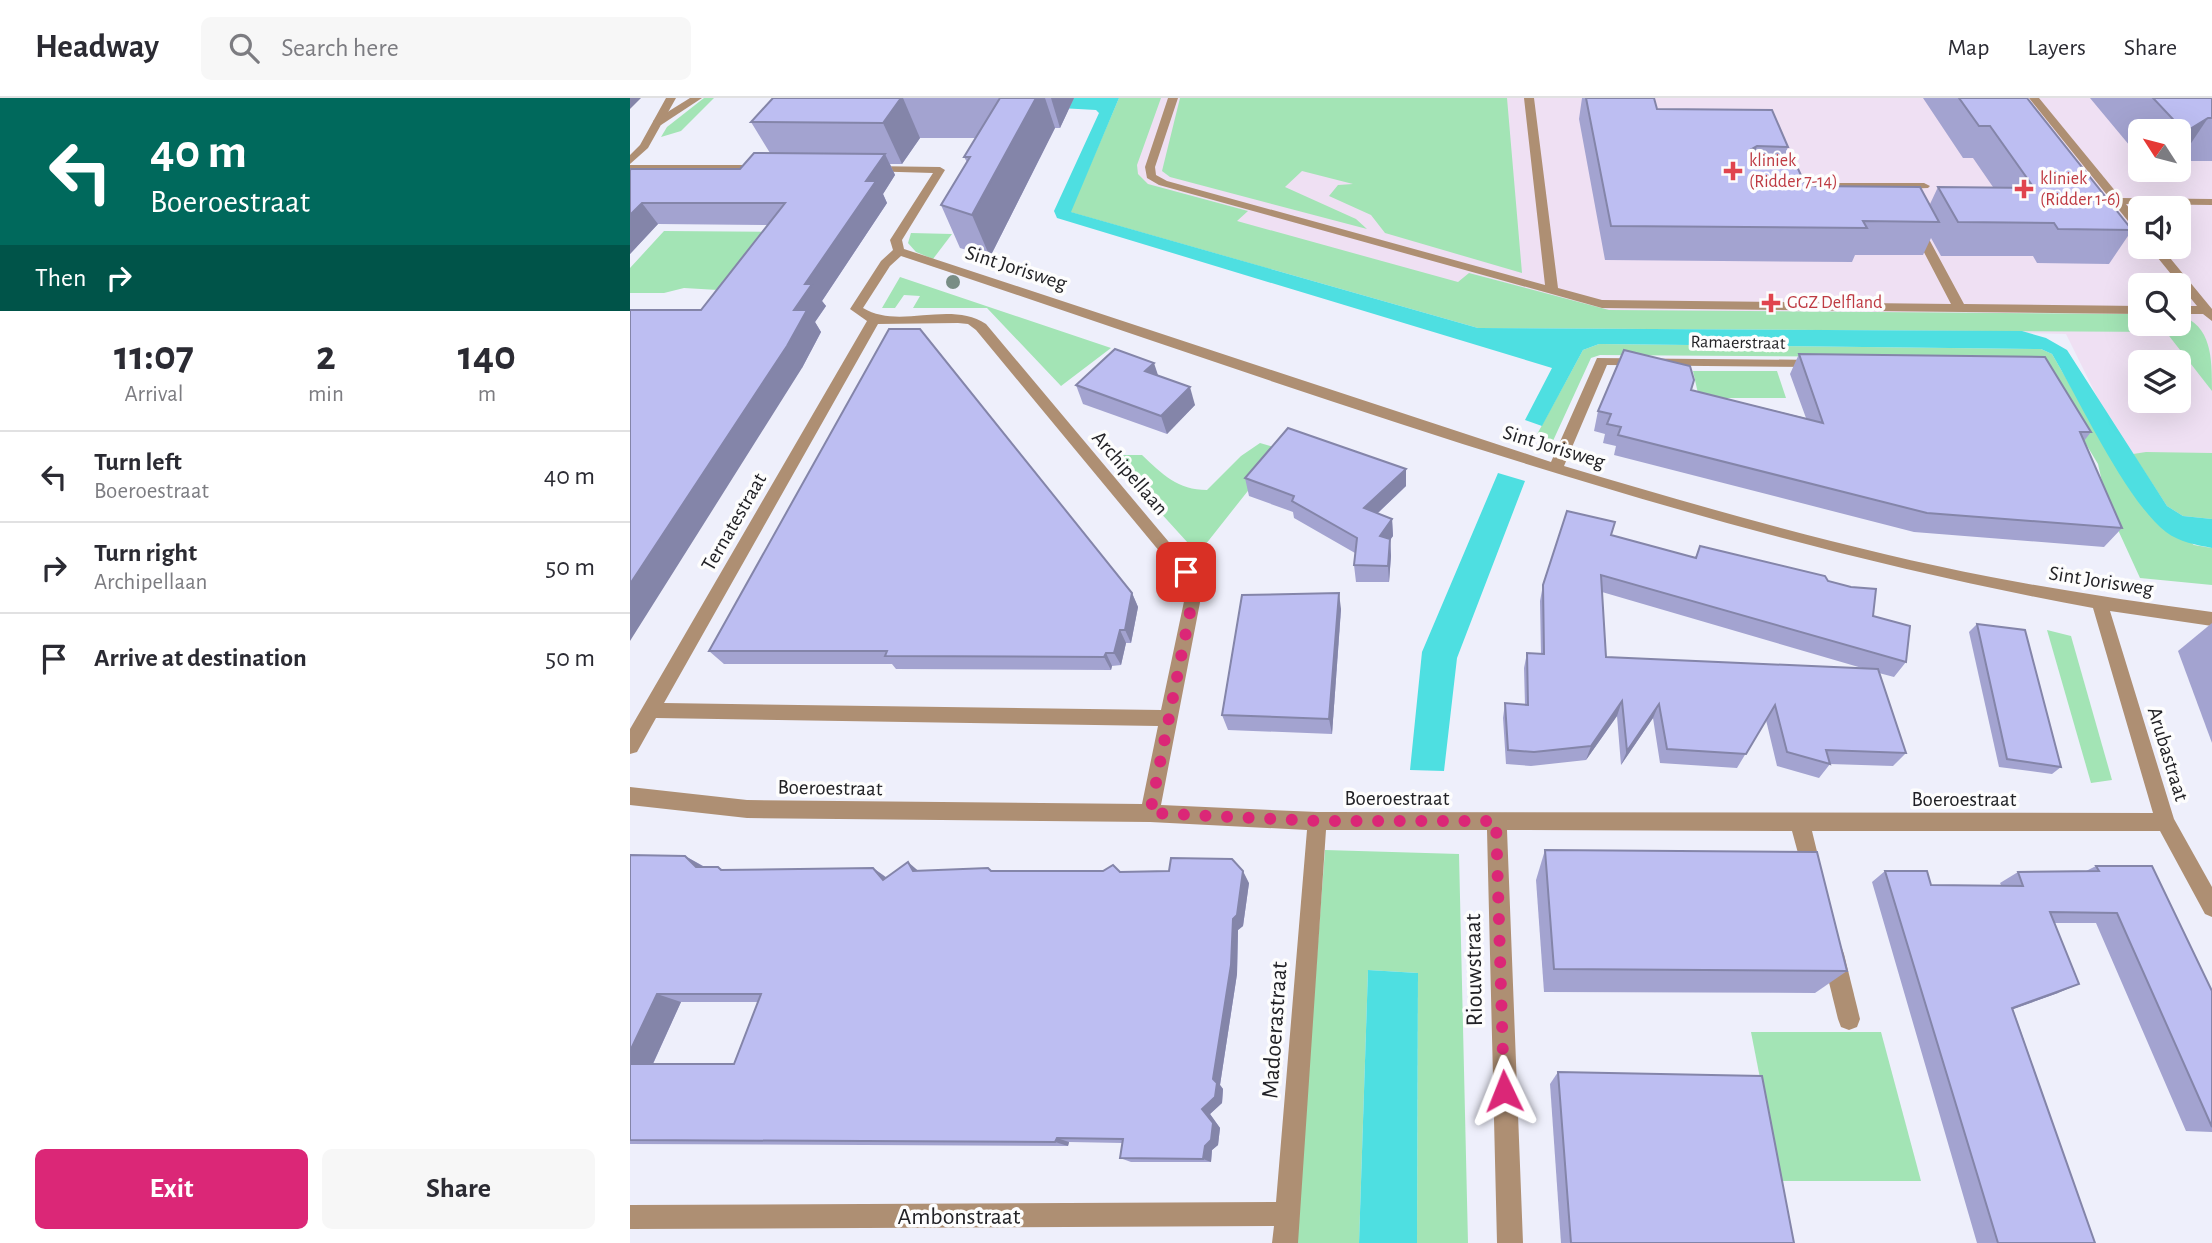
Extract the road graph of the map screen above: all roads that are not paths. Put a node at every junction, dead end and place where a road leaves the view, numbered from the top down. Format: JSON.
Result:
{"nodes":[{"id":1,"x":671,"y":98,"type":"edge"},
{"id":2,"x":697,"y":98,"type":"edge"},
{"id":3,"x":1173,"y":98,"type":"edge"},
{"id":4,"x":1529,"y":98,"type":"edge"},
{"id":5,"x":2034,"y":98,"type":"edge"},
{"id":6,"x":657,"y":123,"type":"junction"},
{"id":7,"x":767,"y":152,"type":"edge"},
{"id":8,"x":630,"y":161,"type":"edge"},
{"id":9,"x":630,"y":168,"type":"edge"},
{"id":10,"x":753,"y":168,"type":"junction"},
{"id":11,"x":780,"y":168,"type":"edge"},
{"id":12,"x":860,"y":169,"type":"edge"},
{"id":13,"x":1774,"y":186,"type":"edge"},
{"id":14,"x":1895,"y":186,"type":"junction"},
{"id":15,"x":1924,"y":186,"type":"dead end"},
{"id":16,"x":2118,"y":201,"type":"junction"},
{"id":17,"x":2212,"y":202,"type":"edge"},
{"id":18,"x":2128,"y":214,"type":"edge"},
{"id":19,"x":899,"y":251,"type":"junction"},
{"id":20,"x":2165,"y":259,"type":"edge"},
{"id":21,"x":1552,"y":290,"type":"junction"},
{"id":22,"x":1959,"y":309,"type":"junction"},
{"id":23,"x":2128,"y":310,"type":"edge"},
{"id":24,"x":2191,"y":312,"type":"edge"},
{"id":25,"x":2209,"y":314,"type":"edge"},
{"id":26,"x":874,"y":320,"type":"junction"},
{"id":27,"x":1833,"y":363,"type":"edge"},
{"id":28,"x":1555,"y":470,"type":"junction"},
{"id":29,"x":2100,"y":606,"type":"junction"},
{"id":30,"x":2212,"y":619,"type":"edge"},
{"id":31,"x":651,"y":710,"type":"junction"},
{"id":32,"x":1169,"y":718,"type":"junction"},
{"id":33,"x":635,"y":729,"type":"edge"},
{"id":34,"x":630,"y":746,"type":"edge"},
{"id":35,"x":630,"y":796,"type":"edge"},
{"id":36,"x":1150,"y":813,"type":"junction"},
{"id":37,"x":1317,"y":821,"type":"junction"},
{"id":38,"x":1496,"y":821,"type":"junction"},
{"id":39,"x":1800,"y":821,"type":"junction"},
{"id":40,"x":2165,"y":822,"type":"junction"},
{"id":41,"x":1816,"y":887,"type":"edge"},
{"id":42,"x":2212,"y":907,"type":"edge"},
{"id":43,"x":1829,"y":940,"type":"edge"},
{"id":44,"x":1849,"y":1019,"type":"dead end"},
{"id":45,"x":1287,"y":1214,"type":"junction"},
{"id":46,"x":630,"y":1217,"type":"edge"},
{"id":47,"x":1285,"y":1243,"type":"edge"},
{"id":48,"x":1510,"y":1243,"type":"edge"}],
"edges":[{"from":1,"to":6,"type":"street"},
{"from":2,"to":6,"type":"street"},
{"from":3,"to":21,"type":"street"},
{"from":4,"to":21,"type":"street"},
{"from":5,"to":16,"type":"street"},
{"from":6,"to":8,"type":"street"},
{"from":7,"to":10,"type":"street"},
{"from":9,"to":10,"type":"street"},
{"from":10,"to":11,"type":"street"},
{"from":12,"to":19,"type":"street"},
{"from":13,"to":14,"type":"street"},
{"from":14,"to":15,"type":"street"},
{"from":14,"to":22,"type":"street"},
{"from":16,"to":17,"type":"street"},
{"from":16,"to":18,"type":"street"},
{"from":19,"to":26,"type":"street"},
{"from":19,"to":28,"type":"street","name":"Sint Jorisweg"},
{"from":20,"to":25,"type":"street"},
{"from":21,"to":22,"type":"street"},
{"from":22,"to":23,"type":"street"},
{"from":24,"to":25,"type":"street"},
{"from":26,"to":31,"type":"street","name":"Ternatestraat"},
{"from":26,"to":32,"type":"street","name":"Archipellaan"},
{"from":27,"to":28,"type":"street","name":"Ramaerstraat"},
{"from":28,"to":29,"type":"street","name":"Sint Jorisweg"},
{"from":29,"to":30,"type":"street","name":"Sint Jorisweg"},
{"from":29,"to":40,"type":"street","name":"Arubastraat"},
{"from":31,"to":32,"type":"street"},
{"from":31,"to":33,"type":"street","name":"Ternatestraat"},
{"from":32,"to":36,"type":"street","name":"Archipellaan"},
{"from":33,"to":34,"type":"street","name":"Ternatestraat"},
{"from":35,"to":36,"type":"street","name":"Boeroestraat"},
{"from":36,"to":37,"type":"street","name":"Boeroestraat"},
{"from":37,"to":38,"type":"street","name":"Boeroestraat"},
{"from":37,"to":45,"type":"street","name":"Madoerastraat"},
{"from":38,"to":39,"type":"street","name":"Boeroestraat"},
{"from":38,"to":48,"type":"street","name":"Riouwstraat"},
{"from":39,"to":40,"type":"street","name":"Boeroestraat"},
{"from":39,"to":41,"type":"street"},
{"from":40,"to":42,"type":"street","name":"Arubastraat"},
{"from":43,"to":44,"type":"street"},
{"from":45,"to":46,"type":"street","name":"Ambonstraat"},
{"from":45,"to":47,"type":"street","name":"Madoerastraat"}]}
